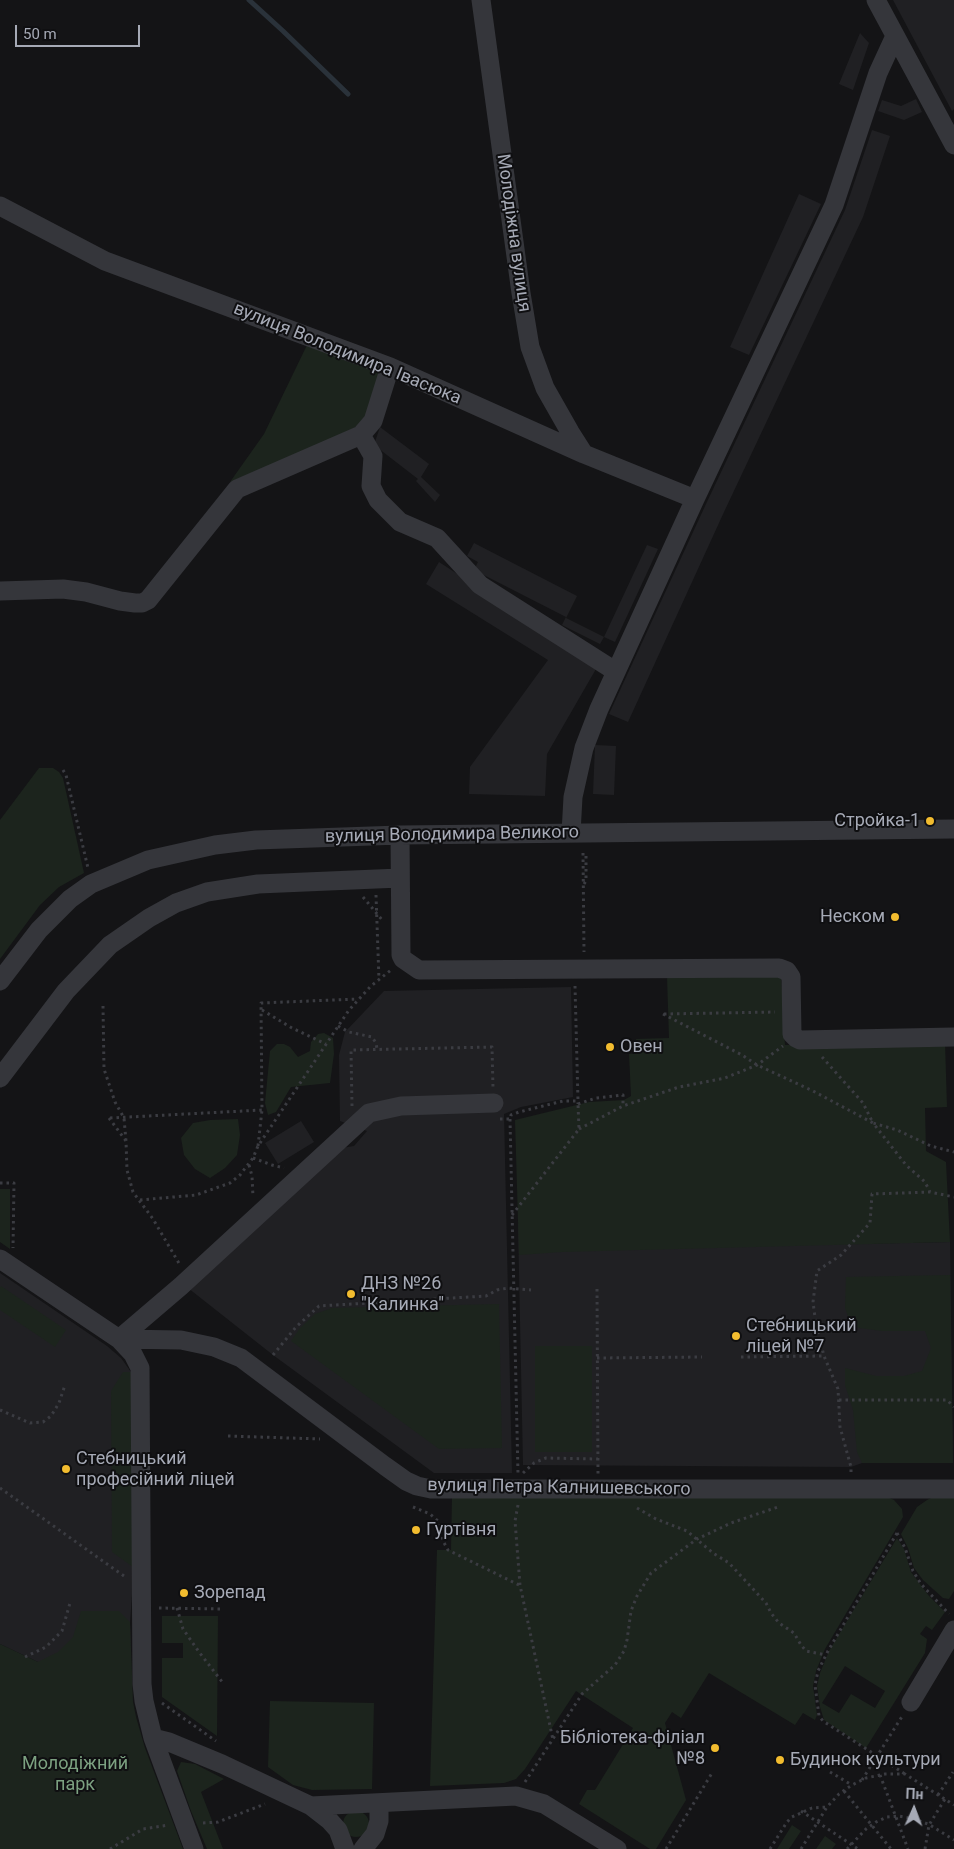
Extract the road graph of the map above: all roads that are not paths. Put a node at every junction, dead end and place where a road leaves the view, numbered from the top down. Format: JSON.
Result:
{"nodes":[{"id":1,"x":481,"y":0,"type":"edge"},
{"id":2,"x":876,"y":0,"type":"edge"},
{"id":3,"x":895,"y":36,"type":"junction"},
{"id":4,"x":954,"y":145,"type":"edge"},
{"id":5,"x":0,"y":206,"type":"edge"},
{"id":6,"x":390,"y":367,"type":"junction"},
{"id":7,"x":361,"y":435,"type":"junction"},
{"id":8,"x":584,"y":454,"type":"junction"},
{"id":9,"x":695,"y":499,"type":"junction"},
{"id":10,"x":0,"y":591,"type":"edge"},
{"id":11,"x":615,"y":672,"type":"junction"},
{"id":12,"x":954,"y":829,"type":"edge"},
{"id":13,"x":571,"y":833,"type":"junction"},
{"id":14,"x":400,"y":835,"type":"junction"},
{"id":15,"x":400,"y":878,"type":"junction"},
{"id":16,"x":0,"y":981,"type":"edge"},
{"id":17,"x":954,"y":1037,"type":"edge"},
{"id":18,"x":0,"y":1078,"type":"edge"},
{"id":19,"x":493,"y":1111,"type":"road end"},
{"id":20,"x":7,"y":1254,"type":"edge"},
{"id":21,"x":119,"y":1340,"type":"junction"},
{"id":22,"x":954,"y":1489,"type":"edge"},
{"id":23,"x":954,"y":1630,"type":"edge"},
{"id":24,"x":911,"y":1702,"type":"road end"},
{"id":25,"x":153,"y":1738,"type":"junction"},
{"id":26,"x":379,"y":1803,"type":"junction"},
{"id":27,"x":312,"y":1806,"type":"junction"},
{"id":28,"x":194,"y":1849,"type":"edge"},
{"id":29,"x":345,"y":1849,"type":"edge"},
{"id":30,"x":363,"y":1849,"type":"edge"},
{"id":31,"x":617,"y":1849,"type":"edge"}],
"edges":[{"from":1,"to":8,"type":"street","name":"Молодіжна вулиця"},
{"from":2,"to":3,"type":"street"},
{"from":3,"to":4,"type":"street"},
{"from":3,"to":9,"type":"street"},
{"from":5,"to":6,"type":"street","name":"вулиця Володимира Івасюка"},
{"from":6,"to":7,"type":"street"},
{"from":6,"to":8,"type":"street","name":"вулиця Володимира Івасюка"},
{"from":7,"to":10,"type":"street"},
{"from":7,"to":11,"type":"street"},
{"from":8,"to":9,"type":"street","name":"вулиця Володимира Івасюка"},
{"from":9,"to":11,"type":"street"},
{"from":11,"to":13,"type":"street"},
{"from":12,"to":13,"type":"street","name":"вулиця Володимира Великого"},
{"from":13,"to":14,"type":"street","name":"вулиця Володимира Великого"},
{"from":14,"to":15,"type":"street"},
{"from":14,"to":16,"type":"street","name":"вулиця Володимира Великого"},
{"from":15,"to":17,"type":"street"},
{"from":15,"to":18,"type":"street"},
{"from":19,"to":21,"type":"street"},
{"from":20,"to":21,"type":"street"},
{"from":21,"to":22,"type":"street","name":"вулиця Петра Калнишевського"},
{"from":21,"to":25,"type":"street"},
{"from":23,"to":24,"type":"street"},
{"from":25,"to":27,"type":"street"},
{"from":25,"to":28,"type":"street"},
{"from":26,"to":27,"type":"street"},
{"from":26,"to":30,"type":"street"},
{"from":26,"to":31,"type":"street"},
{"from":27,"to":29,"type":"street"}]}
